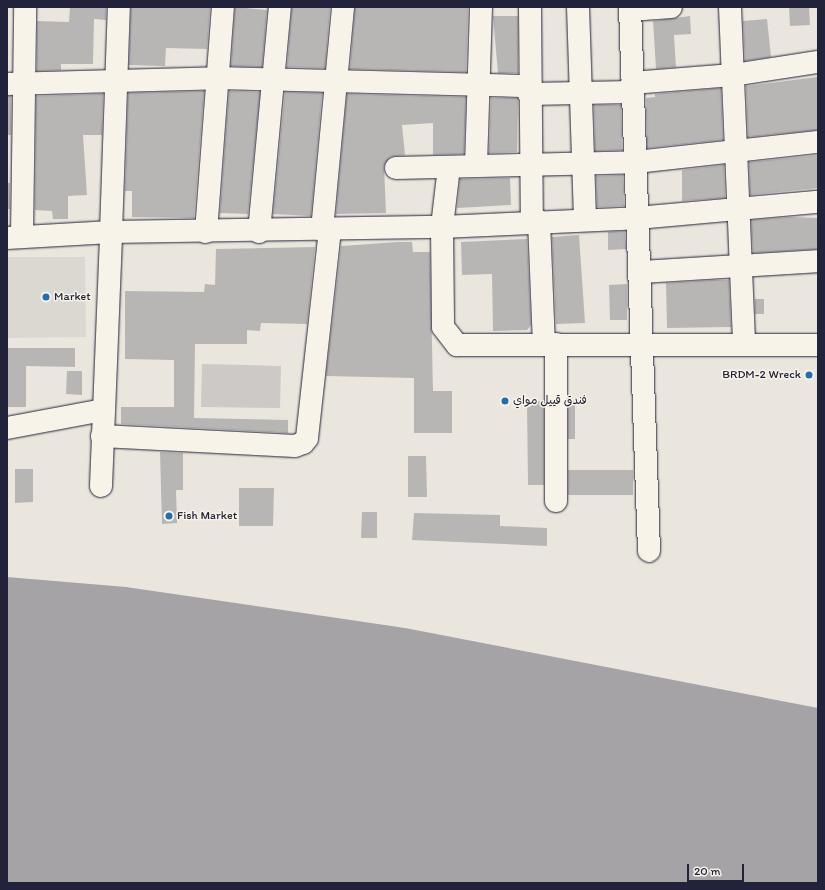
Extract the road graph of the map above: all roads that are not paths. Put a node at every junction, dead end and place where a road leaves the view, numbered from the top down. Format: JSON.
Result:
{"nodes":[{"id":1,"x":119,"y":7,"type":"edge"},
{"id":2,"x":223,"y":7,"type":"edge"},
{"id":3,"x":280,"y":7,"type":"edge"},
{"id":4,"x":343,"y":7,"type":"edge"},
{"id":5,"x":481,"y":7,"type":"edge"},
{"id":6,"x":530,"y":7,"type":"edge"},
{"id":7,"x":578,"y":7,"type":"edge"},
{"id":8,"x":671,"y":7,"type":"edge"},
{"id":9,"x":730,"y":7,"type":"edge"},
{"id":10,"x":630,"y":9,"type":"edge"},
{"id":11,"x":19,"y":11,"type":"edge"},
{"id":12,"x":818,"y":62,"type":"edge"},
{"id":13,"x":733,"y":75,"type":"junction"},
{"id":14,"x":217,"y":78,"type":"junction"},
{"id":15,"x":274,"y":79,"type":"junction"},
{"id":16,"x":336,"y":81,"type":"junction"},
{"id":17,"x":115,"y":82,"type":"junction"},
{"id":18,"x":15,"y":84,"type":"edge"},
{"id":19,"x":478,"y":85,"type":"junction"},
{"id":20,"x":632,"y":88,"type":"junction"},
{"id":21,"x":529,"y":90,"type":"junction"},
{"id":22,"x":580,"y":94,"type":"junction"},
{"id":23,"x":14,"y":138,"type":"edge"},
{"id":24,"x":818,"y":142,"type":"edge"},
{"id":25,"x":737,"y":151,"type":"junction"},
{"id":26,"x":636,"y":162,"type":"junction"},
{"id":27,"x":584,"y":163,"type":"junction"},
{"id":28,"x":476,"y":166,"type":"junction"},
{"id":29,"x":449,"y":167,"type":"junction"},
{"id":30,"x":530,"y":167,"type":"junction"},
{"id":31,"x":396,"y":168,"type":"dead end"},
{"id":32,"x":14,"y":175,"type":"edge"},
{"id":33,"x":818,"y":202,"type":"edge"},
{"id":34,"x":739,"y":210,"type":"junction"},
{"id":35,"x":637,"y":218,"type":"junction"},
{"id":36,"x":585,"y":219,"type":"junction"},
{"id":37,"x":535,"y":222,"type":"junction"},
{"id":38,"x":442,"y":226,"type":"junction"},
{"id":39,"x":326,"y":229,"type":"junction"},
{"id":40,"x":111,"y":232,"type":"junction"},
{"id":41,"x":206,"y":232,"type":"junction"},
{"id":42,"x":259,"y":232,"type":"junction"},
{"id":43,"x":15,"y":237,"type":"edge"},
{"id":44,"x":818,"y":261,"type":"edge"},
{"id":45,"x":743,"y":264,"type":"junction"},
{"id":46,"x":640,"y":272,"type":"junction"},
{"id":47,"x":550,"y":343,"type":"junction"},
{"id":48,"x":641,"y":344,"type":"junction"},
{"id":49,"x":744,"y":344,"type":"junction"},
{"id":50,"x":818,"y":345,"type":"edge"},
{"id":51,"x":104,"y":410,"type":"junction"},
{"id":52,"x":7,"y":428,"type":"edge"},
{"id":53,"x":102,"y":436,"type":"junction"},
{"id":54,"x":101,"y":486,"type":"dead end"},
{"id":55,"x":556,"y":501,"type":"dead end"},
{"id":56,"x":649,"y":551,"type":"dead end"}],
"edges":[{"from":1,"to":17,"type":"street"},
{"from":2,"to":14,"type":"street"},
{"from":3,"to":15,"type":"street"},
{"from":4,"to":16,"type":"street"},
{"from":5,"to":19,"type":"street"},
{"from":6,"to":21,"type":"street"},
{"from":7,"to":22,"type":"street"},
{"from":8,"to":10,"type":"street"},
{"from":9,"to":13,"type":"street"},
{"from":10,"to":20,"type":"street"},
{"from":11,"to":18,"type":"street"},
{"from":12,"to":13,"type":"street"},
{"from":13,"to":20,"type":"street"},
{"from":13,"to":25,"type":"street"},
{"from":14,"to":15,"type":"street"},
{"from":14,"to":17,"type":"street"},
{"from":14,"to":41,"type":"street"},
{"from":15,"to":16,"type":"street"},
{"from":15,"to":42,"type":"street"},
{"from":16,"to":19,"type":"street"},
{"from":16,"to":39,"type":"street"},
{"from":17,"to":18,"type":"street"},
{"from":17,"to":40,"type":"street"},
{"from":18,"to":23,"type":"street"},
{"from":19,"to":21,"type":"street"},
{"from":19,"to":28,"type":"street"},
{"from":20,"to":22,"type":"street"},
{"from":20,"to":26,"type":"street"},
{"from":21,"to":22,"type":"street"},
{"from":21,"to":30,"type":"street"},
{"from":22,"to":27,"type":"street"},
{"from":23,"to":32,"type":"street"},
{"from":24,"to":25,"type":"street"},
{"from":25,"to":26,"type":"street"},
{"from":25,"to":34,"type":"street"},
{"from":26,"to":27,"type":"street"},
{"from":26,"to":35,"type":"street"},
{"from":27,"to":30,"type":"street"},
{"from":27,"to":36,"type":"street"},
{"from":28,"to":29,"type":"street"},
{"from":28,"to":30,"type":"street"},
{"from":29,"to":31,"type":"street"},
{"from":29,"to":38,"type":"street"},
{"from":30,"to":37,"type":"street"},
{"from":32,"to":43,"type":"street"},
{"from":33,"to":34,"type":"street"},
{"from":34,"to":35,"type":"street"},
{"from":34,"to":45,"type":"street"},
{"from":35,"to":36,"type":"street"},
{"from":35,"to":46,"type":"street"},
{"from":36,"to":37,"type":"street"},
{"from":37,"to":38,"type":"street"},
{"from":37,"to":47,"type":"street"},
{"from":38,"to":39,"type":"street"},
{"from":38,"to":47,"type":"street"},
{"from":39,"to":42,"type":"street"},
{"from":39,"to":53,"type":"street"},
{"from":40,"to":41,"type":"street"},
{"from":40,"to":43,"type":"street"},
{"from":40,"to":51,"type":"street"},
{"from":41,"to":42,"type":"street"},
{"from":44,"to":45,"type":"street"},
{"from":45,"to":46,"type":"street"},
{"from":45,"to":49,"type":"street"},
{"from":46,"to":48,"type":"street"},
{"from":47,"to":48,"type":"street"},
{"from":47,"to":55,"type":"street"},
{"from":48,"to":49,"type":"street"},
{"from":48,"to":56,"type":"street"},
{"from":49,"to":50,"type":"street"},
{"from":51,"to":52,"type":"street"},
{"from":51,"to":53,"type":"street"},
{"from":53,"to":54,"type":"street"}]}
